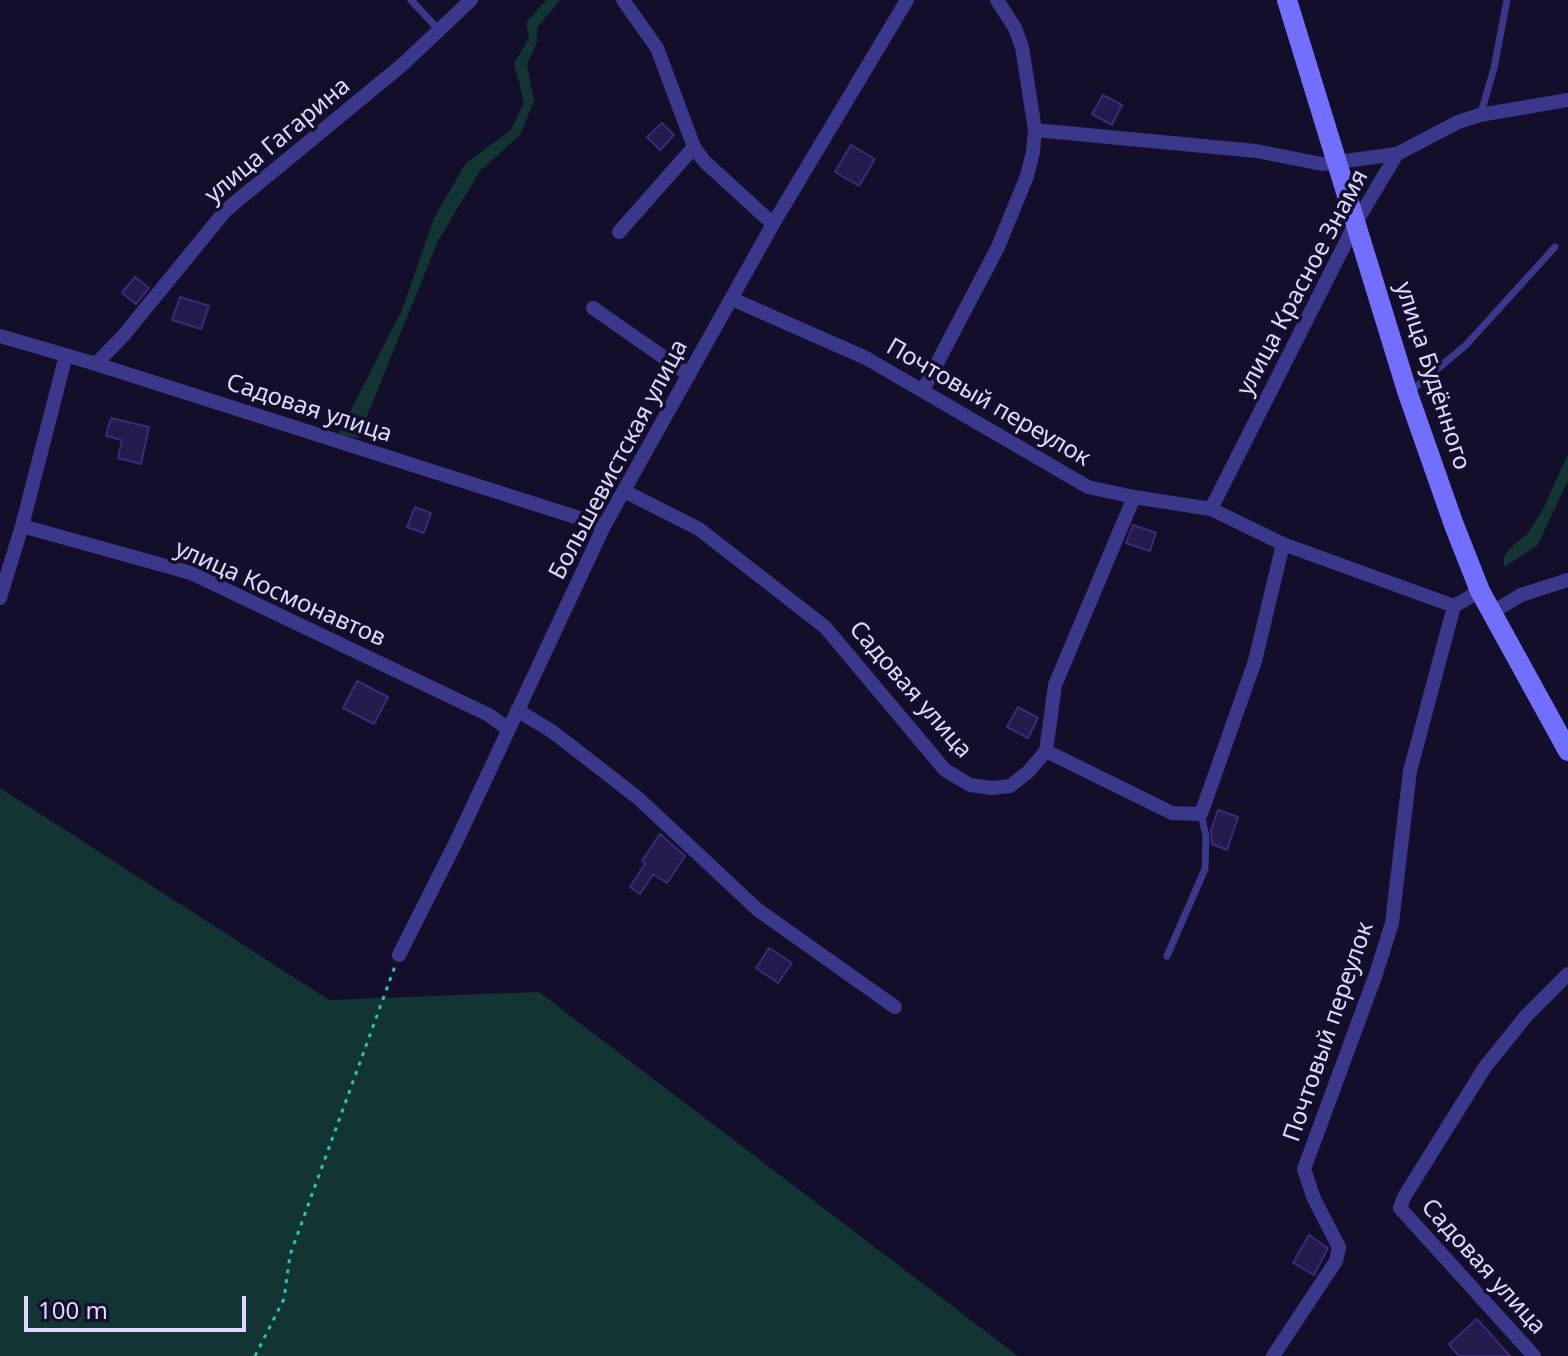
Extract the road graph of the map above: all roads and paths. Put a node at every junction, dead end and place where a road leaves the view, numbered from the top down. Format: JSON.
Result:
{"nodes":[{"id":1,"x":411,"y":0,"type":"edge"},
{"id":2,"x":471,"y":0,"type":"edge"},
{"id":3,"x":623,"y":0,"type":"edge"},
{"id":4,"x":907,"y":0,"type":"edge"},
{"id":5,"x":997,"y":0,"type":"edge"},
{"id":6,"x":1287,"y":0,"type":"edge"},
{"id":7,"x":1507,"y":0,"type":"edge"},
{"id":8,"x":439,"y":30,"type":"junction"},
{"id":9,"x":1568,"y":100,"type":"edge"},
{"id":10,"x":1480,"y":115,"type":"junction"},
{"id":11,"x":1035,"y":130,"type":"junction"},
{"id":12,"x":694,"y":147,"type":"junction"},
{"id":13,"x":1397,"y":154,"type":"junction"},
{"id":14,"x":1336,"y":163,"type":"junction"},
{"id":15,"x":773,"y":224,"type":"junction"},
{"id":16,"x":1355,"y":224,"type":"junction"},
{"id":17,"x":619,"y":232,"type":"dead end"},
{"id":18,"x":1555,"y":247,"type":"dead end"},
{"id":19,"x":732,"y":299,"type":"junction"},
{"id":20,"x":593,"y":308,"type":"dead end"},
{"id":21,"x":0,"y":336,"type":"edge"},
{"id":22,"x":66,"y":355,"type":"junction"},
{"id":23,"x":96,"y":364,"type":"junction"},
{"id":24,"x":689,"y":375,"type":"junction"},
{"id":25,"x":923,"y":390,"type":"junction"},
{"id":26,"x":1408,"y":394,"type":"junction"},
{"id":27,"x":624,"y":491,"type":"junction"},
{"id":28,"x":1134,"y":497,"type":"junction"},
{"id":29,"x":1211,"y":509,"type":"junction"},
{"id":30,"x":22,"y":526,"type":"junction"},
{"id":31,"x":604,"y":526,"type":"junction"},
{"id":32,"x":1283,"y":544,"type":"junction"},
{"id":33,"x":1568,"y":580,"type":"edge"},
{"id":34,"x":1480,"y":591,"type":"junction"},
{"id":35,"x":0,"y":598,"type":"edge"},
{"id":36,"x":1454,"y":606,"type":"junction"},
{"id":37,"x":1491,"y":613,"type":"junction"},
{"id":38,"x":517,"y":710,"type":"junction"},
{"id":39,"x":508,"y":729,"type":"junction"},
{"id":40,"x":1046,"y":751,"type":"junction"},
{"id":41,"x":1568,"y":751,"type":"edge"},
{"id":42,"x":1201,"y":814,"type":"junction"},
{"id":43,"x":399,"y":955,"type":"joint"},
{"id":44,"x":1167,"y":956,"type":"dead end"},
{"id":45,"x":1568,"y":974,"type":"edge"},
{"id":46,"x":895,"y":1007,"type":"dead end"},
{"id":47,"x":255,"y":1356,"type":"edge"},
{"id":48,"x":1273,"y":1356,"type":"edge"},
{"id":49,"x":1534,"y":1356,"type":"edge"}],
"edges":[{"from":1,"to":8,"type":"lane"},
{"from":2,"to":8,"type":"street","name":"улица Гагарина"},
{"from":3,"to":12,"type":"street"},
{"from":4,"to":15,"type":"street","name":"Большевистская улица"},
{"from":5,"to":11,"type":"street"},
{"from":6,"to":14,"type":"main road","name":"улица Будённого"},
{"from":7,"to":10,"type":"lane"},
{"from":8,"to":23,"type":"street","name":"улица Гагарина"},
{"from":9,"to":10,"type":"street","name":"улица Красное Знамя"},
{"from":10,"to":13,"type":"street","name":"улица Красное Знамя"},
{"from":11,"to":14,"type":"street"},
{"from":11,"to":25,"type":"street"},
{"from":12,"to":15,"type":"street"},
{"from":12,"to":17,"type":"street"},
{"from":13,"to":14,"type":"street"},
{"from":13,"to":16,"type":"street","name":"улица Красное Знамя"},
{"from":14,"to":16,"type":"main road","name":"улица Будённого"},
{"from":15,"to":19,"type":"street","name":"Большевистская улица"},
{"from":16,"to":26,"type":"main road","name":"улица Будённого"},
{"from":16,"to":29,"type":"street","name":"улица Красное Знамя"},
{"from":18,"to":26,"type":"lane"},
{"from":19,"to":24,"type":"street","name":"Большевистская улица"},
{"from":19,"to":25,"type":"street","name":"Почтовый переулок"},
{"from":20,"to":24,"type":"street"},
{"from":21,"to":22,"type":"street","name":"Садовая улица"},
{"from":22,"to":23,"type":"street","name":"Садовая улица"},
{"from":22,"to":30,"type":"street"},
{"from":23,"to":31,"type":"street","name":"Садовая улица"},
{"from":24,"to":27,"type":"street","name":"Большевистская улица"},
{"from":25,"to":28,"type":"street","name":"Почтовый переулок"},
{"from":26,"to":34,"type":"main road","name":"улица Будённого"},
{"from":27,"to":31,"type":"street","name":"Большевистская улица"},
{"from":27,"to":40,"type":"street","name":"Садовая улица"},
{"from":28,"to":29,"type":"street","name":"Почтовый переулок"},
{"from":28,"to":40,"type":"street"},
{"from":29,"to":32,"type":"street","name":"Почтовый переулок"},
{"from":30,"to":35,"type":"street"},
{"from":30,"to":39,"type":"street","name":"улица Космонавтов"},
{"from":31,"to":38,"type":"street","name":"Большевистская улица"},
{"from":32,"to":36,"type":"street","name":"Почтовый переулок"},
{"from":32,"to":42,"type":"street"},
{"from":33,"to":37,"type":"street"},
{"from":34,"to":36,"type":"street"},
{"from":34,"to":37,"type":"main road","name":"улица Будённого"},
{"from":36,"to":48,"type":"street","name":"Почтовый переулок"},
{"from":37,"to":41,"type":"main road","name":"улица Будённого"},
{"from":38,"to":39,"type":"street","name":"Большевистская улица"},
{"from":38,"to":46,"type":"street"},
{"from":39,"to":43,"type":"street","name":"Большевистская улица"},
{"from":40,"to":42,"type":"street"},
{"from":42,"to":44,"type":"lane"},
{"from":43,"to":47,"type":"path"},
{"from":45,"to":49,"type":"street","name":"Садовая улица"}]}
